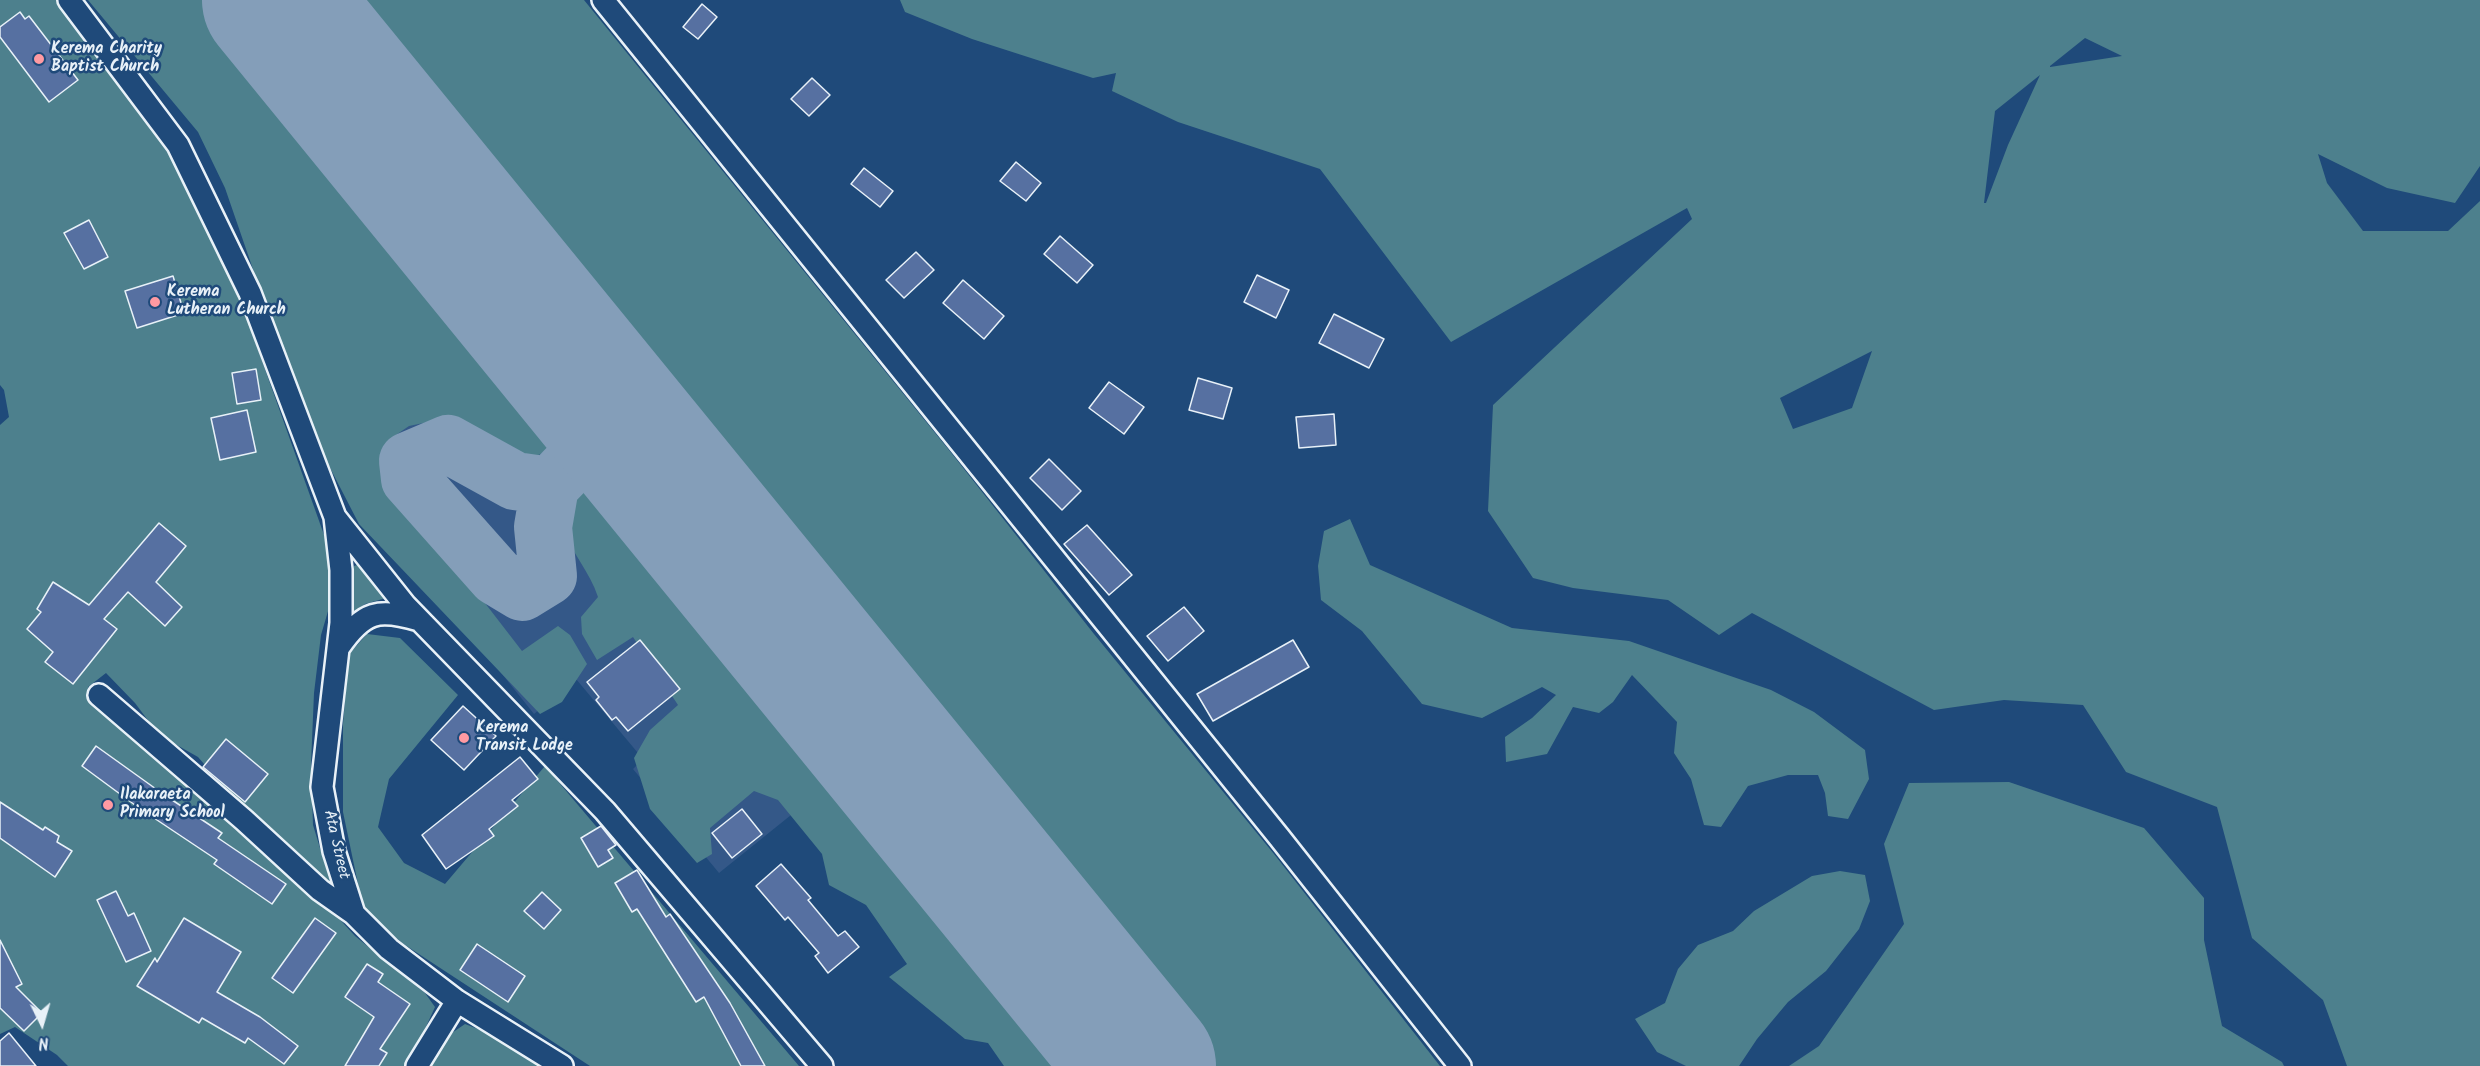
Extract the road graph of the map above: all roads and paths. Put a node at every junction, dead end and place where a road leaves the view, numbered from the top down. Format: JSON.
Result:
{"nodes":[{"id":1,"x":69,"y":0,"type":"edge"},
{"id":2,"x":603,"y":0,"type":"edge"},
{"id":3,"x":334,"y":517,"type":"junction"},
{"id":4,"x":420,"y":620,"type":"junction"},
{"id":5,"x":338,"y":649,"type":"junction"},
{"id":6,"x":99,"y":695,"type":"dead end"},
{"id":7,"x":354,"y":914,"type":"junction"},
{"id":8,"x":456,"y":1000,"type":"junction"},
{"id":9,"x":417,"y":1066,"type":"edge"},
{"id":10,"x":562,"y":1066,"type":"edge"},
{"id":11,"x":822,"y":1066,"type":"edge"},
{"id":12,"x":1460,"y":1066,"type":"edge"}],
"edges":[{"from":1,"to":3,"type":"street"},
{"from":2,"to":12,"type":"street"},
{"from":3,"to":4,"type":"street"},
{"from":3,"to":5,"type":"street","name":"Ata Street"},
{"from":4,"to":5,"type":"street"},
{"from":4,"to":11,"type":"street"},
{"from":5,"to":7,"type":"street","name":"Ata Street"},
{"from":6,"to":7,"type":"street"},
{"from":7,"to":8,"type":"street","name":"Ata Street"},
{"from":8,"to":9,"type":"street"},
{"from":8,"to":10,"type":"street","name":"Ata Street"}]}
